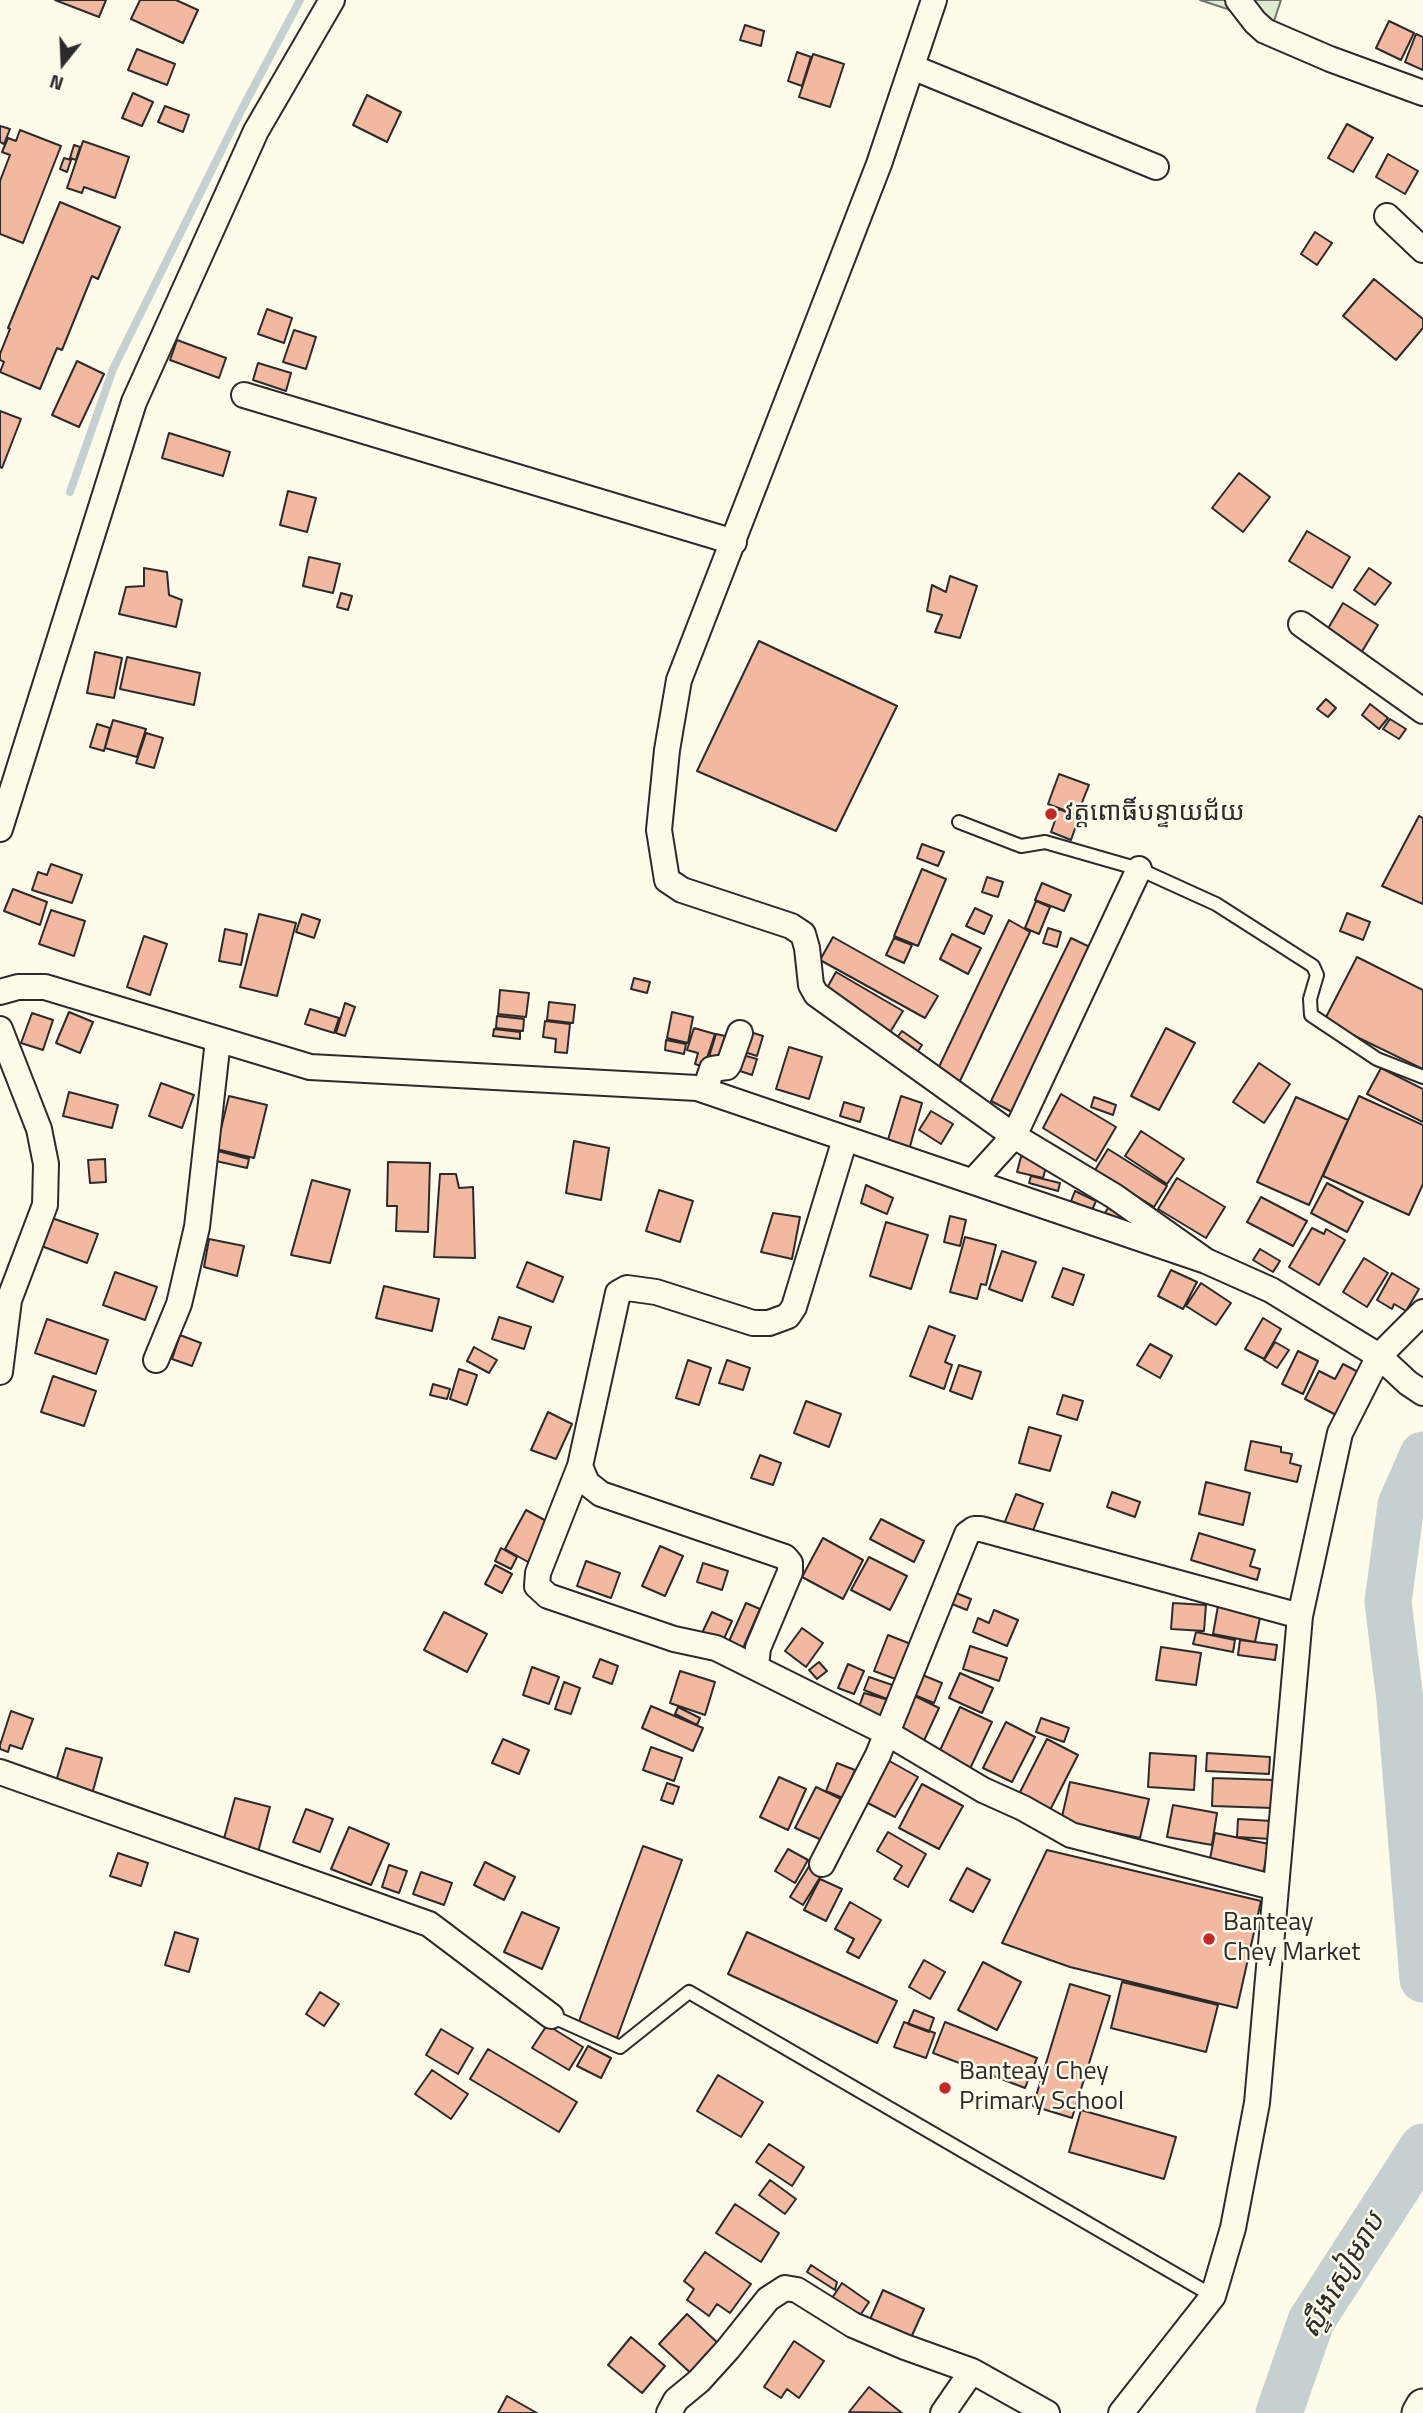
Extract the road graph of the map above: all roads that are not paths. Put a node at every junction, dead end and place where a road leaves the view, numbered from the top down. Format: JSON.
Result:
{"nodes":[{"id":1,"x":332,"y":0,"type":"edge"},
{"id":2,"x":934,"y":0,"type":"edge"},
{"id":3,"x":1238,"y":0,"type":"edge"},
{"id":4,"x":912,"y":67,"type":"junction"},
{"id":5,"x":1423,"y":93,"type":"edge"},
{"id":6,"x":1156,"y":167,"type":"dead end"},
{"id":7,"x":1387,"y":216,"type":"dead end"},
{"id":8,"x":1423,"y":250,"type":"edge"},
{"id":9,"x":244,"y":395,"type":"dead end"},
{"id":10,"x":734,"y":542,"type":"junction"},
{"id":11,"x":1301,"y":624,"type":"dead end"},
{"id":12,"x":1423,"y":711,"type":"edge"},
{"id":13,"x":959,"y":822,"type":"dead end"},
{"id":14,"x":0,"y":829,"type":"edge"},
{"id":15,"x":1139,"y":869,"type":"junction"},
{"id":16,"x":0,"y":992,"type":"edge"},
{"id":17,"x":0,"y":1029,"type":"edge"},
{"id":18,"x":740,"y":1033,"type":"dead end"},
{"id":19,"x":218,"y":1041,"type":"junction"},
{"id":20,"x":1423,"y":1077,"type":"edge"},
{"id":21,"x":705,"y":1090,"type":"junction"},
{"id":22,"x":1014,"y":1136,"type":"junction"},
{"id":23,"x":845,"y":1139,"type":"junction"},
{"id":24,"x":974,"y":1180,"type":"junction"},
{"id":25,"x":1206,"y":1261,"type":"junction"},
{"id":26,"x":1423,"y":1312,"type":"edge"},
{"id":27,"x":1379,"y":1356,"type":"junction"},
{"id":28,"x":156,"y":1360,"type":"dead end"},
{"id":29,"x":0,"y":1372,"type":"edge"},
{"id":30,"x":1415,"y":1388,"type":"edge"},
{"id":31,"x":580,"y":1466,"type":"junction"},
{"id":32,"x":1300,"y":1616,"type":"junction"},
{"id":33,"x":756,"y":1666,"type":"junction"},
{"id":34,"x":887,"y":1733,"type":"junction"},
{"id":35,"x":0,"y":1772,"type":"edge"},
{"id":36,"x":822,"y":1864,"type":"dead end"},
{"id":37,"x":1276,"y":1888,"type":"junction"},
{"id":38,"x":551,"y":2016,"type":"joint"},
{"id":39,"x":1213,"y":2296,"type":"junction"},
{"id":40,"x":972,"y":2371,"type":"junction"},
{"id":41,"x":1423,"y":2406,"type":"edge"},
{"id":42,"x":669,"y":2413,"type":"edge"},
{"id":43,"x":943,"y":2413,"type":"edge"},
{"id":44,"x":1047,"y":2413,"type":"edge"},
{"id":45,"x":1121,"y":2413,"type":"edge"},
{"id":46,"x":1419,"y":2413,"type":"edge"}],
"edges":[{"from":1,"to":14,"type":"street"},
{"from":2,"to":4,"type":"street"},
{"from":3,"to":5,"type":"street"},
{"from":4,"to":6,"type":"street"},
{"from":4,"to":10,"type":"street"},
{"from":7,"to":8,"type":"street"},
{"from":9,"to":10,"type":"street"},
{"from":10,"to":22,"type":"street"},
{"from":11,"to":12,"type":"street"},
{"from":13,"to":15,"type":"lane"},
{"from":15,"to":20,"type":"lane"},
{"from":15,"to":22,"type":"street"},
{"from":16,"to":19,"type":"street"},
{"from":17,"to":29,"type":"street"},
{"from":18,"to":21,"type":"street"},
{"from":19,"to":21,"type":"street"},
{"from":19,"to":28,"type":"street"},
{"from":21,"to":23,"type":"street"},
{"from":22,"to":24,"type":"street"},
{"from":22,"to":25,"type":"street"},
{"from":23,"to":24,"type":"street"},
{"from":23,"to":31,"type":"street"},
{"from":24,"to":25,"type":"street"},
{"from":25,"to":27,"type":"street"},
{"from":26,"to":27,"type":"street"},
{"from":27,"to":30,"type":"street"},
{"from":27,"to":32,"type":"street"},
{"from":31,"to":33,"type":"street"},
{"from":31,"to":33,"type":"street"},
{"from":32,"to":34,"type":"street"},
{"from":32,"to":37,"type":"street"},
{"from":33,"to":34,"type":"street"},
{"from":34,"to":36,"type":"street"},
{"from":34,"to":37,"type":"street"},
{"from":35,"to":38,"type":"street"},
{"from":37,"to":39,"type":"street"},
{"from":38,"to":39,"type":"lane"},
{"from":39,"to":45,"type":"street"},
{"from":40,"to":42,"type":"street"},
{"from":40,"to":43,"type":"street"},
{"from":40,"to":44,"type":"street"},
{"from":41,"to":46,"type":"street"}]}
